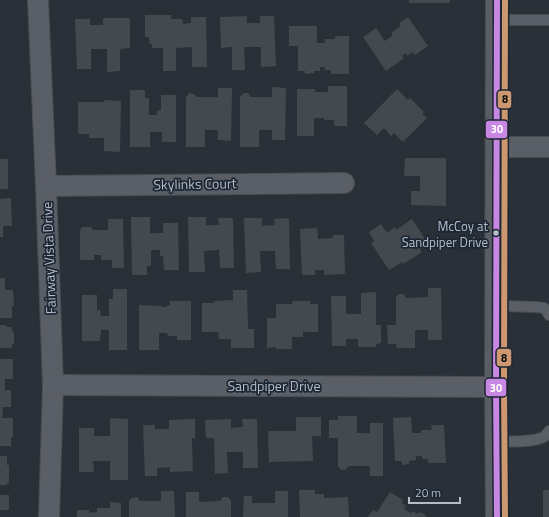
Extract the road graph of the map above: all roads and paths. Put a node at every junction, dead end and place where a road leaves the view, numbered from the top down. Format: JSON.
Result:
{"nodes":[{"id":1,"x":38,"y":0,"type":"edge"},
{"id":2,"x":497,"y":10,"type":"edge"},
{"id":3,"x":549,"y":20,"type":"edge"},
{"id":4,"x":497,"y":147,"type":"junction"},
{"id":5,"x":549,"y":147,"type":"edge"},
{"id":6,"x":344,"y":183,"type":"dead end"},
{"id":7,"x":46,"y":186,"type":"junction"},
{"id":8,"x":496,"y":306,"type":"junction"},
{"id":9,"x":549,"y":315,"type":"edge"},
{"id":10,"x":52,"y":385,"type":"junction"},
{"id":11,"x":496,"y":387,"type":"junction"},
{"id":12,"x":549,"y":431,"type":"edge"},
{"id":13,"x":496,"y":442,"type":"junction"},
{"id":14,"x":49,"y":517,"type":"edge"},
{"id":15,"x":497,"y":517,"type":"edge"}],
"edges":[{"from":1,"to":7,"type":"street","name":"Fairway Vista Drive"},
{"from":2,"to":3,"type":"lane"},
{"from":2,"to":4,"type":"street"},
{"from":4,"to":5,"type":"street"},
{"from":4,"to":8,"type":"street"},
{"from":6,"to":7,"type":"street","name":"Skylinks Court"},
{"from":7,"to":10,"type":"street","name":"Fairway Vista Drive"},
{"from":8,"to":9,"type":"lane"},
{"from":8,"to":11,"type":"street"},
{"from":10,"to":11,"type":"street","name":"Sandpiper Drive"},
{"from":10,"to":14,"type":"street","name":"Fairway Vista Drive"},
{"from":11,"to":13,"type":"street"},
{"from":12,"to":13,"type":"lane"},
{"from":13,"to":15,"type":"street"}]}
